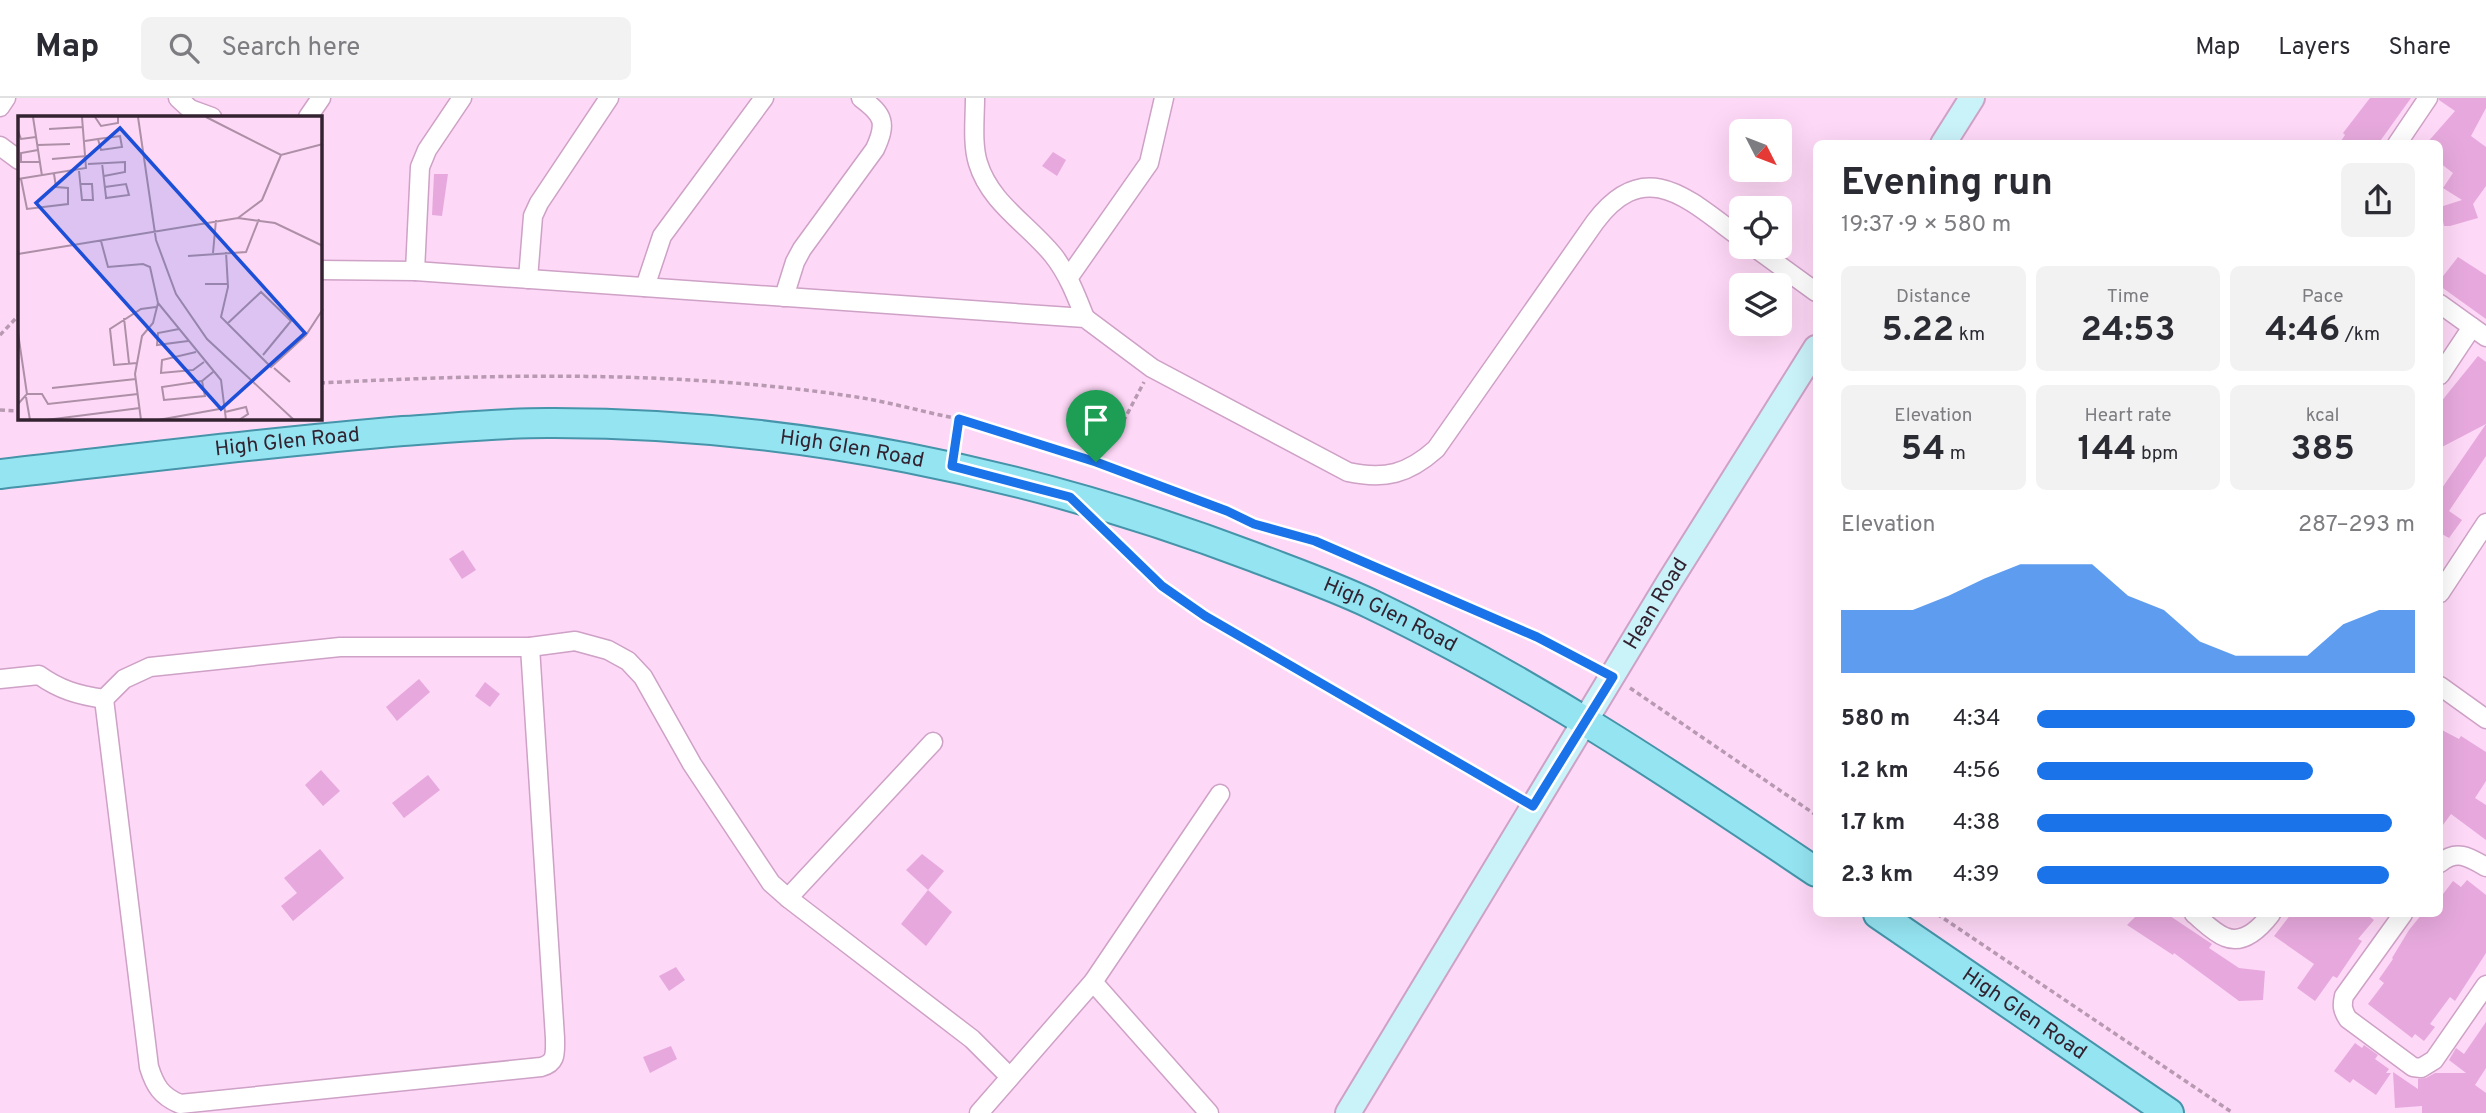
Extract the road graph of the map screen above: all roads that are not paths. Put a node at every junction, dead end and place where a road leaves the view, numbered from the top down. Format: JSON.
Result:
{"nodes":[{"id":1,"x":6,"y":98,"type":"edge"},
{"id":2,"x":178,"y":98,"type":"edge"},
{"id":3,"x":321,"y":98,"type":"edge"},
{"id":4,"x":461,"y":98,"type":"edge"},
{"id":5,"x":609,"y":98,"type":"edge"},
{"id":6,"x":764,"y":98,"type":"edge"},
{"id":7,"x":862,"y":98,"type":"edge"},
{"id":8,"x":975,"y":98,"type":"edge"},
{"id":9,"x":1164,"y":98,"type":"edge"},
{"id":10,"x":1972,"y":98,"type":"edge"},
{"id":11,"x":2428,"y":98,"type":"edge"},
{"id":12,"x":0,"y":107,"type":"edge"},
{"id":13,"x":209,"y":116,"type":"edge"},
{"id":14,"x":309,"y":116,"type":"edge"},
{"id":15,"x":1946,"y":140,"type":"edge"},
{"id":16,"x":2400,"y":140,"type":"edge"},
{"id":17,"x":0,"y":146,"type":"edge"},
{"id":18,"x":18,"y":159,"type":"edge"},
{"id":19,"x":1729,"y":230,"type":"edge"},
{"id":20,"x":1771,"y":259,"type":"edge"},
{"id":21,"x":322,"y":270,"type":"edge"},
{"id":22,"x":415,"y":271,"type":"junction"},
{"id":23,"x":1069,"y":277,"type":"junction"},
{"id":24,"x":528,"y":279,"type":"junction"},
{"id":25,"x":645,"y":287,"type":"junction"},
{"id":26,"x":1813,"y":290,"type":"edge"},
{"id":27,"x":784,"y":297,"type":"junction"},
{"id":28,"x":2443,"y":306,"type":"edge"},
{"id":29,"x":1085,"y":318,"type":"junction"},
{"id":30,"x":2479,"y":332,"type":"edge"},
{"id":31,"x":1813,"y":353,"type":"edge"},
{"id":32,"x":2443,"y":372,"type":"edge"},
{"id":33,"x":0,"y":474,"type":"edge"},
{"id":34,"x":1070,"y":497,"type":"junction"},
{"id":35,"x":2486,"y":523,"type":"edge"},
{"id":36,"x":2443,"y":581,"type":"edge"},
{"id":37,"x":530,"y":647,"type":"junction"},
{"id":38,"x":0,"y":679,"type":"edge"},
{"id":39,"x":2443,"y":688,"type":"edge"},
{"id":40,"x":104,"y":699,"type":"junction"},
{"id":41,"x":2486,"y":719,"type":"edge"},
{"id":42,"x":1586,"y":720,"type":"junction"},
{"id":43,"x":933,"y":743,"type":"dead end"},
{"id":44,"x":1220,"y":794,"type":"dead end"},
{"id":45,"x":1533,"y":806,"type":"junction"},
{"id":46,"x":2443,"y":861,"type":"edge"},
{"id":47,"x":2486,"y":867,"type":"edge"},
{"id":48,"x":1813,"y":870,"type":"edge"},
{"id":49,"x":788,"y":898,"type":"junction"},
{"id":50,"x":1882,"y":917,"type":"edge"},
{"id":51,"x":2198,"y":917,"type":"edge"},
{"id":52,"x":2268,"y":917,"type":"edge"},
{"id":53,"x":2401,"y":917,"type":"edge"},
{"id":54,"x":1093,"y":982,"type":"junction"},
{"id":55,"x":2486,"y":985,"type":"edge"},
{"id":56,"x":1010,"y":1076,"type":"junction"},
{"id":57,"x":979,"y":1113,"type":"edge"},
{"id":58,"x":1209,"y":1113,"type":"edge"},
{"id":59,"x":1348,"y":1113,"type":"edge"},
{"id":60,"x":2169,"y":1113,"type":"edge"}],
"edges":[{"from":1,"to":12,"type":"street"},
{"from":2,"to":13,"type":"street"},
{"from":3,"to":14,"type":"street"},
{"from":4,"to":22,"type":"street"},
{"from":5,"to":24,"type":"street"},
{"from":6,"to":25,"type":"street"},
{"from":7,"to":27,"type":"street"},
{"from":8,"to":23,"type":"street"},
{"from":9,"to":23,"type":"street"},
{"from":10,"to":15,"type":"street"},
{"from":11,"to":16,"type":"street"},
{"from":17,"to":18,"type":"street"},
{"from":19,"to":29,"type":"street"},
{"from":20,"to":26,"type":"street"},
{"from":21,"to":22,"type":"street"},
{"from":22,"to":24,"type":"street"},
{"from":23,"to":29,"type":"street"},
{"from":24,"to":25,"type":"street"},
{"from":25,"to":27,"type":"street"},
{"from":27,"to":29,"type":"street"},
{"from":28,"to":30,"type":"street"},
{"from":30,"to":32,"type":"street"},
{"from":31,"to":42,"type":"street","name":"Hean Road"},
{"from":33,"to":34,"type":"main road","name":"High Glen Road"},
{"from":34,"to":42,"type":"main road","name":"High Glen Road"},
{"from":34,"to":45,"type":"lane"},
{"from":35,"to":36,"type":"street"},
{"from":37,"to":40,"type":"street"},
{"from":37,"to":40,"type":"street"},
{"from":37,"to":49,"type":"street"},
{"from":38,"to":40,"type":"street"},
{"from":39,"to":41,"type":"street"},
{"from":42,"to":45,"type":"street","name":"Hean Road"},
{"from":42,"to":48,"type":"main road","name":"High Glen Road"},
{"from":43,"to":49,"type":"street"},
{"from":44,"to":54,"type":"street"},
{"from":45,"to":59,"type":"street","name":"Hean Road"},
{"from":46,"to":47,"type":"street"},
{"from":49,"to":56,"type":"street"},
{"from":50,"to":60,"type":"main road","name":"High Glen Road"},
{"from":51,"to":52,"type":"street"},
{"from":53,"to":55,"type":"street"},
{"from":54,"to":56,"type":"street"},
{"from":54,"to":58,"type":"street"},
{"from":56,"to":57,"type":"street"}]}
